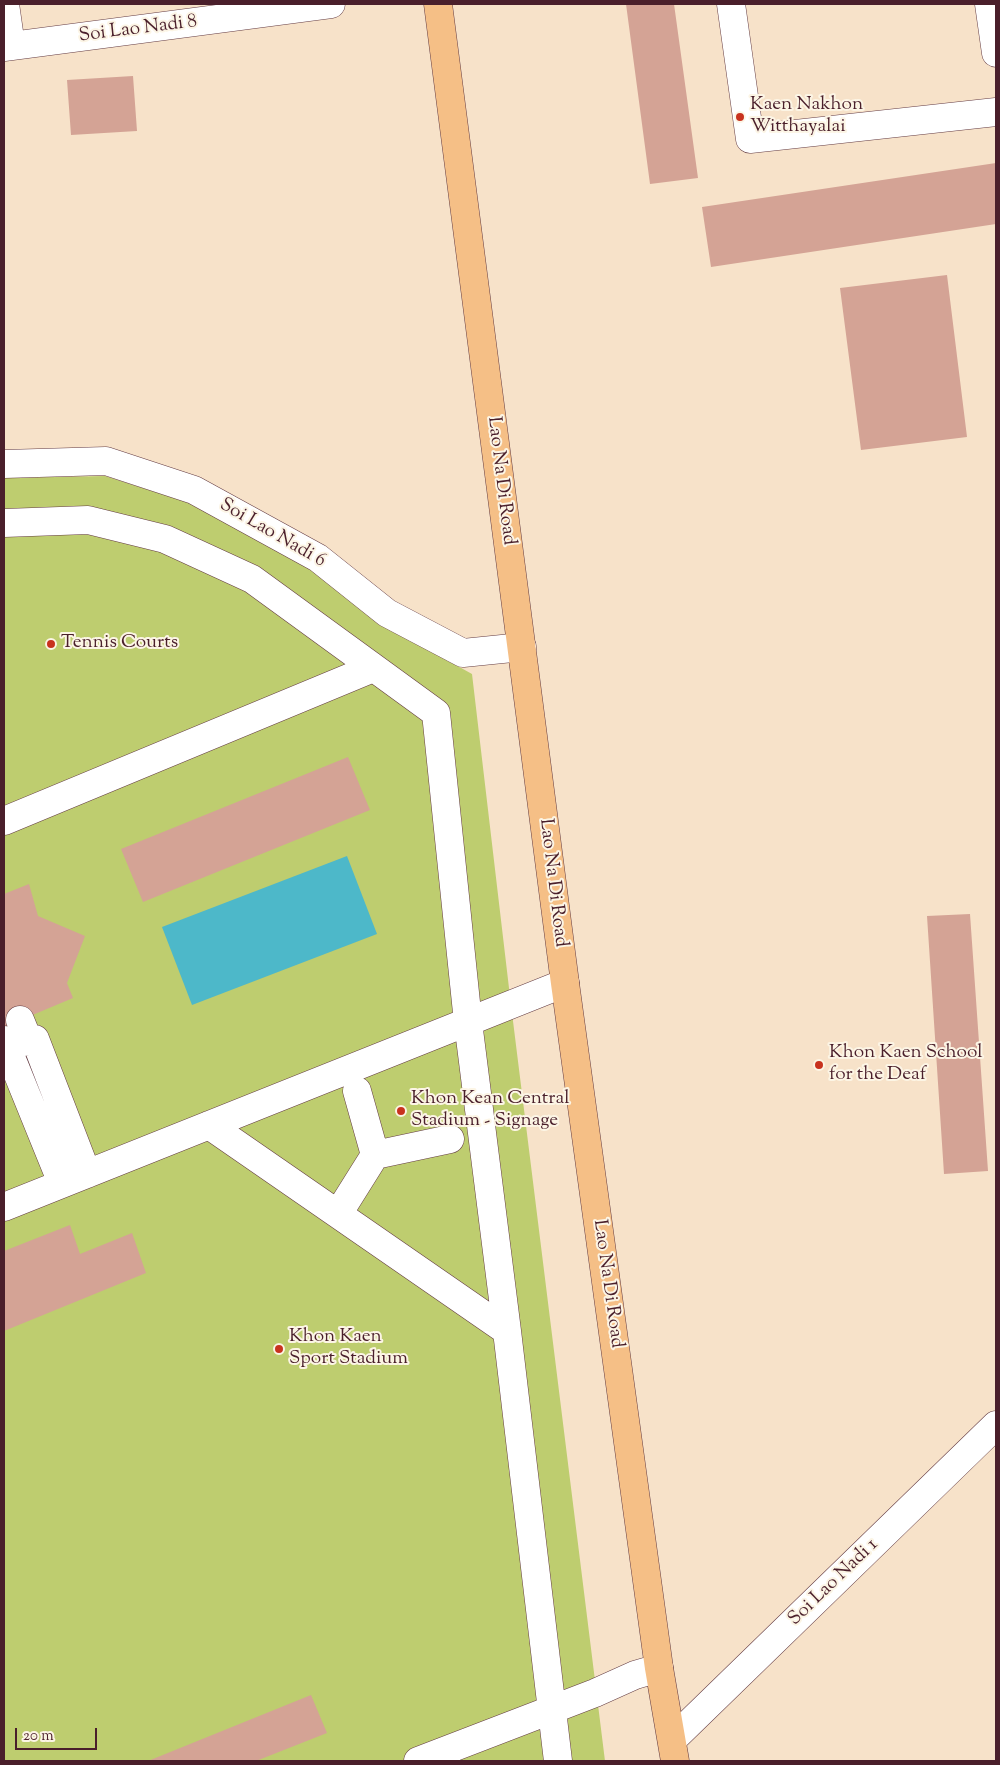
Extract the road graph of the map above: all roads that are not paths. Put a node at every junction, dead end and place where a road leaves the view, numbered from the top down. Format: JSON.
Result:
{"nodes":[{"id":1,"x":5,"y":4,"type":"edge"},
{"id":2,"x":331,"y":4,"type":"edge"},
{"id":3,"x":438,"y":4,"type":"edge"},
{"id":4,"x":731,"y":4,"type":"edge"},
{"id":5,"x":989,"y":4,"type":"edge"},
{"id":6,"x":196,"y":13,"type":"edge"},
{"id":7,"x":7,"y":47,"type":"edge"},
{"id":8,"x":996,"y":53,"type":"edge"},
{"id":9,"x":996,"y":112,"type":"edge"},
{"id":10,"x":4,"y":464,"type":"edge"},
{"id":11,"x":4,"y":523,"type":"edge"},
{"id":12,"x":522,"y":647,"type":"junction"},
{"id":13,"x":373,"y":668,"type":"junction"},
{"id":14,"x":4,"y":821,"type":"edge"},
{"id":15,"x":565,"y":984,"type":"junction"},
{"id":16,"x":468,"y":1022,"type":"junction"},
{"id":17,"x":12,"y":1030,"type":"edge"},
{"id":18,"x":357,"y":1091,"type":"dead end"},
{"id":19,"x":209,"y":1125,"type":"junction"},
{"id":20,"x":450,"y":1139,"type":"dead end"},
{"id":21,"x":375,"y":1156,"type":"junction"},
{"id":22,"x":75,"y":1178,"type":"junction"},
{"id":23,"x":4,"y":1207,"type":"edge"},
{"id":24,"x":338,"y":1214,"type":"junction"},
{"id":25,"x":507,"y":1331,"type":"junction"},
{"id":26,"x":996,"y":1426,"type":"edge"},
{"id":27,"x":659,"y":1668,"type":"junction"},
{"id":28,"x":551,"y":1709,"type":"junction"},
{"id":29,"x":674,"y":1751,"type":"edge"},
{"id":30,"x":418,"y":1761,"type":"edge"},
{"id":31,"x":558,"y":1761,"type":"edge"}],
"edges":[{"from":1,"to":7,"type":"street"},
{"from":2,"to":6,"type":"street","name":"Soi Lao Nadi 8"},
{"from":3,"to":12,"type":"main road","name":"Lao Na Di Road"},
{"from":4,"to":9,"type":"street"},
{"from":5,"to":8,"type":"street"},
{"from":6,"to":7,"type":"street","name":"Soi Lao Nadi 8"},
{"from":10,"to":12,"type":"street","name":"Soi Lao Nadi 6"},
{"from":11,"to":13,"type":"street"},
{"from":12,"to":15,"type":"main road","name":"Lao Na Di Road"},
{"from":13,"to":14,"type":"street"},
{"from":13,"to":16,"type":"street"},
{"from":15,"to":16,"type":"street"},
{"from":15,"to":27,"type":"main road","name":"Lao Na Di Road"},
{"from":16,"to":19,"type":"street"},
{"from":16,"to":25,"type":"street"},
{"from":17,"to":22,"type":"street"},
{"from":18,"to":21,"type":"street"},
{"from":19,"to":22,"type":"street"},
{"from":19,"to":24,"type":"street"},
{"from":20,"to":21,"type":"street"},
{"from":21,"to":24,"type":"street"},
{"from":22,"to":23,"type":"street"},
{"from":24,"to":25,"type":"street"},
{"from":25,"to":28,"type":"street"},
{"from":26,"to":29,"type":"street","name":"Soi Lao Nadi 1"},
{"from":27,"to":28,"type":"street"},
{"from":27,"to":29,"type":"main road","name":"Lao Na Di Road"},
{"from":28,"to":30,"type":"street"},
{"from":28,"to":31,"type":"street"}]}
